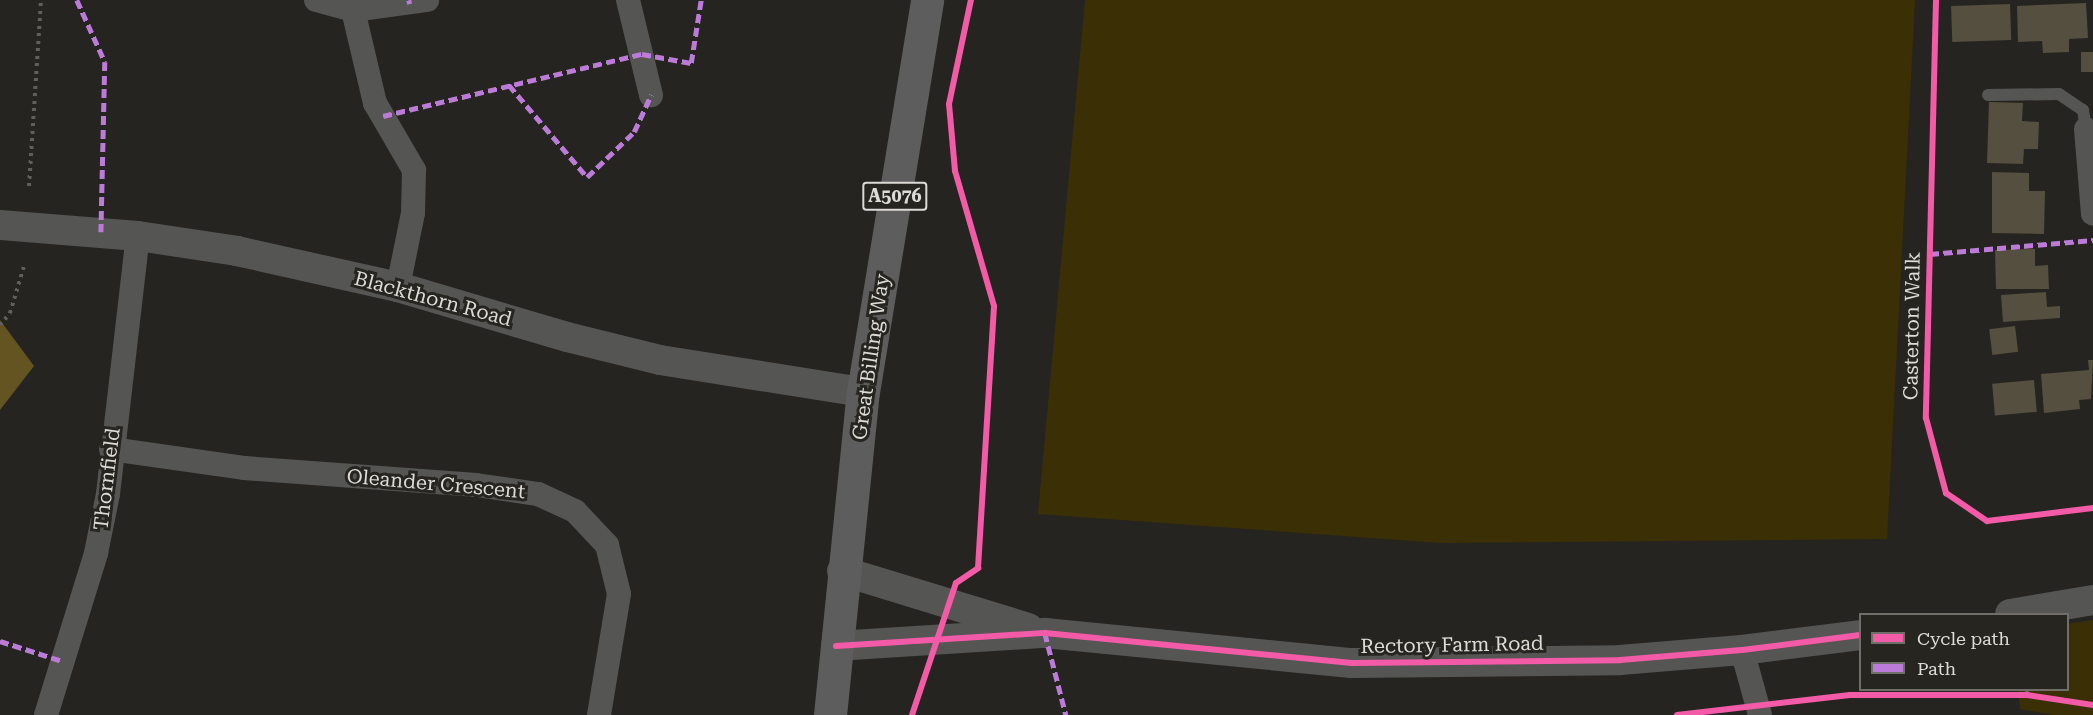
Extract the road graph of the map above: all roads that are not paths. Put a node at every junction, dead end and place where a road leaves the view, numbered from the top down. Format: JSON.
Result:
{"nodes":[{"id":1,"x":316,"y":0,"type":"edge"},
{"id":2,"x":427,"y":0,"type":"edge"},
{"id":3,"x":628,"y":0,"type":"edge"},
{"id":4,"x":927,"y":0,"type":"edge"},
{"id":5,"x":354,"y":10,"type":"junction"},
{"id":6,"x":651,"y":95,"type":"dead end"},
{"id":7,"x":1988,"y":95,"type":"dead end"},
{"id":8,"x":2086,"y":129,"type":"joint"},
{"id":9,"x":2093,"y":214,"type":"edge"},
{"id":10,"x":0,"y":225,"type":"edge"},
{"id":11,"x":138,"y":236,"type":"junction"},
{"id":12,"x":398,"y":287,"type":"junction"},
{"id":13,"x":863,"y":392,"type":"junction"},
{"id":14,"x":111,"y":449,"type":"junction"},
{"id":15,"x":842,"y":571,"type":"junction"},
{"id":16,"x":2093,"y":600,"type":"edge"},
{"id":17,"x":2021,"y":613,"type":"edge"},
{"id":18,"x":1045,"y":633,"type":"junction"},
{"id":19,"x":1859,"y":635,"type":"edge"},
{"id":20,"x":836,"y":646,"type":"junction"},
{"id":21,"x":1742,"y":651,"type":"junction"},
{"id":22,"x":46,"y":715,"type":"edge"},
{"id":23,"x":599,"y":715,"type":"edge"},
{"id":24,"x":830,"y":715,"type":"edge"},
{"id":25,"x":1760,"y":715,"type":"edge"}],
"edges":[{"from":1,"to":5,"type":"street"},
{"from":2,"to":5,"type":"street"},
{"from":3,"to":6,"type":"street"},
{"from":4,"to":13,"type":"main road","name":"Great Billing Way","number":"A5076"},
{"from":5,"to":12,"type":"street"},
{"from":7,"to":8,"type":"lane"},
{"from":8,"to":9,"type":"street"},
{"from":10,"to":11,"type":"street","name":"Blackthorn Road"},
{"from":11,"to":12,"type":"street","name":"Blackthorn Road"},
{"from":11,"to":14,"type":"street","name":"Thornfield"},
{"from":12,"to":13,"type":"street","name":"Blackthorn Road"},
{"from":13,"to":15,"type":"main road","name":"Great Billing Way","number":"A5076"},
{"from":14,"to":22,"type":"street","name":"Thornfield"},
{"from":14,"to":23,"type":"street","name":"Oleander Crescent"},
{"from":15,"to":18,"type":"street","name":"Rectory Farm Road"},
{"from":15,"to":20,"type":"main road","name":"Great Billing Way","number":"A5076"},
{"from":16,"to":17,"type":"street"},
{"from":18,"to":20,"type":"street","name":"Rectory Farm Road"},
{"from":18,"to":21,"type":"street","name":"Rectory Farm Road"},
{"from":19,"to":21,"type":"street","name":"Rectory Farm Road"},
{"from":20,"to":24,"type":"main road","name":"Great Billing Way","number":"A5076"},
{"from":21,"to":25,"type":"street"}]}
